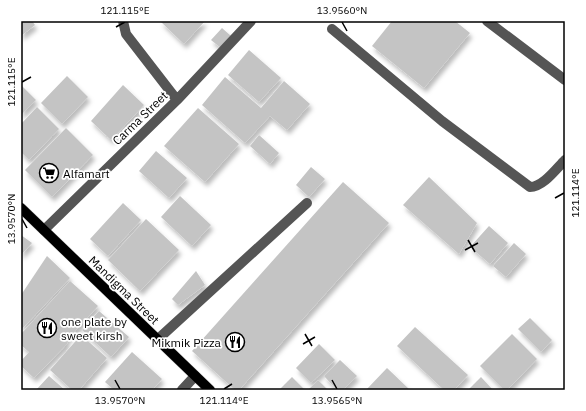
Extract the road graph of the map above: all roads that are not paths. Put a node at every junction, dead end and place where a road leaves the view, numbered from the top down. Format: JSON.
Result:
{"nodes":[{"id":1,"x":123,"y":21,"type":"edge"},
{"id":2,"x":251,"y":21,"type":"edge"},
{"id":3,"x":487,"y":21,"type":"edge"},
{"id":4,"x":332,"y":29,"type":"dead end"},
{"id":5,"x":565,"y":80,"type":"edge"},
{"id":6,"x":177,"y":100,"type":"junction"},
{"id":7,"x":565,"y":160,"type":"edge"},
{"id":8,"x":307,"y":203,"type":"dead end"},
{"id":9,"x":21,"y":208,"type":"edge"},
{"id":10,"x":44,"y":230,"type":"junction"},
{"id":11,"x":157,"y":340,"type":"junction"},
{"id":12,"x":195,"y":376,"type":"junction"},
{"id":13,"x":182,"y":390,"type":"edge"},
{"id":14,"x":210,"y":390,"type":"edge"}],
"edges":[{"from":1,"to":6,"type":"street"},
{"from":2,"to":6,"type":"street","name":"Carma Street"},
{"from":3,"to":5,"type":"street"},
{"from":4,"to":7,"type":"street"},
{"from":6,"to":10,"type":"street","name":"Carma Street"},
{"from":8,"to":11,"type":"street"},
{"from":9,"to":10,"type":"main road","name":"Mandigma Street"},
{"from":10,"to":11,"type":"main road","name":"Mandigma Street"},
{"from":11,"to":12,"type":"main road","name":"Mandigma Street"},
{"from":12,"to":13,"type":"street"},
{"from":12,"to":14,"type":"main road","name":"Mandigma Street"}]}
